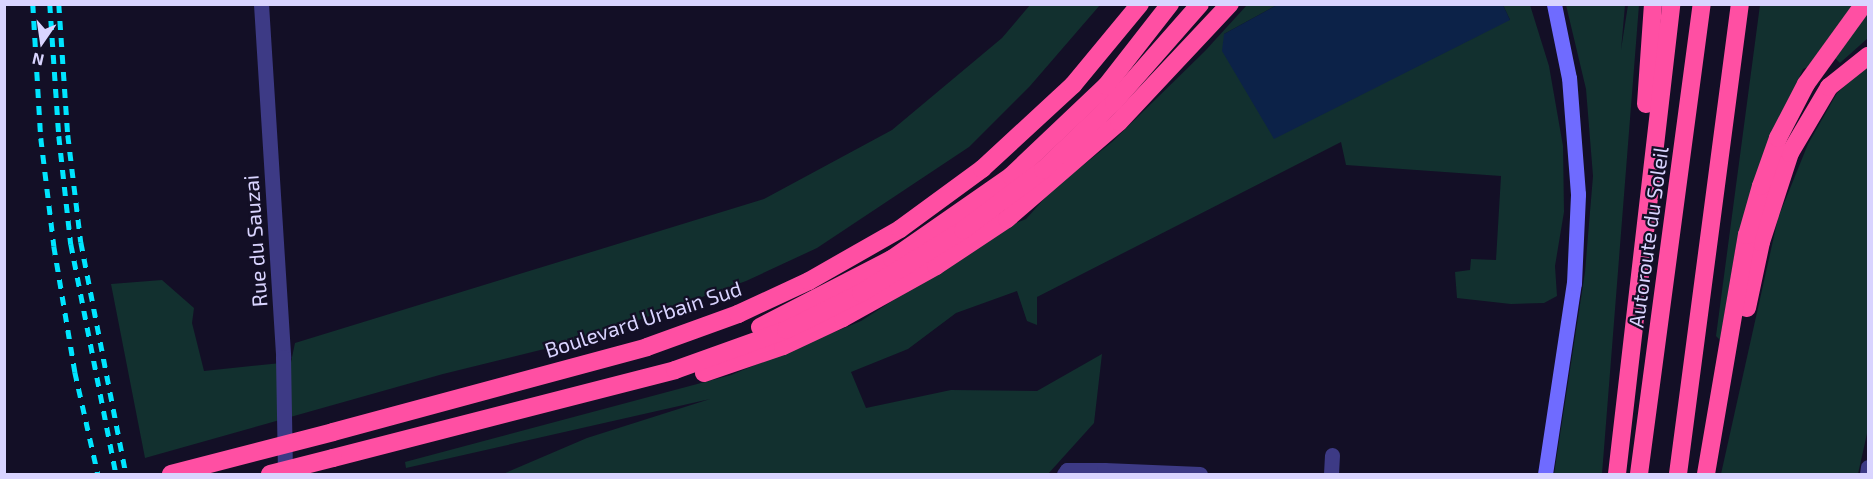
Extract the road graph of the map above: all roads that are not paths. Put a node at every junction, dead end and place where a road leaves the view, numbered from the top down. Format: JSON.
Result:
{"nodes":[{"id":1,"x":261,"y":4,"type":"edge"},
{"id":2,"x":1131,"y":4,"type":"edge"},
{"id":3,"x":1140,"y":4,"type":"edge"},
{"id":4,"x":1170,"y":4,"type":"edge"},
{"id":5,"x":1200,"y":4,"type":"edge"},
{"id":6,"x":1230,"y":4,"type":"edge"},
{"id":7,"x":1554,"y":4,"type":"edge"},
{"id":8,"x":1653,"y":4,"type":"edge"},
{"id":9,"x":1671,"y":4,"type":"edge"},
{"id":10,"x":1702,"y":4,"type":"edge"},
{"id":11,"x":1740,"y":4,"type":"edge"},
{"id":12,"x":1864,"y":4,"type":"edge"},
{"id":13,"x":1106,"y":49,"type":"junction"},
{"id":14,"x":1869,"y":56,"type":"edge"},
{"id":15,"x":1649,"y":179,"type":"junction"},
{"id":16,"x":1724,"y":375,"type":"junction"},
{"id":17,"x":558,"y":399,"type":"junction"},
{"id":18,"x":1332,"y":455,"type":"dead end"},
{"id":19,"x":1869,"y":467,"type":"edge"},
{"id":20,"x":1104,"y":472,"type":"edge"},
{"id":21,"x":171,"y":474,"type":"edge"},
{"id":22,"x":270,"y":474,"type":"edge"},
{"id":23,"x":285,"y":474,"type":"edge"},
{"id":24,"x":1064,"y":474,"type":"edge"},
{"id":25,"x":1200,"y":474,"type":"edge"},
{"id":26,"x":1331,"y":474,"type":"edge"},
{"id":27,"x":1545,"y":474,"type":"edge"},
{"id":28,"x":1617,"y":474,"type":"edge"},
{"id":29,"x":1639,"y":474,"type":"edge"},
{"id":30,"x":1678,"y":474,"type":"edge"},
{"id":31,"x":1707,"y":474,"type":"edge"},
{"id":32,"x":1867,"y":474,"type":"edge"}],
"edges":[{"from":1,"to":23,"type":"street","name":"Rue du Sauzai"},
{"from":2,"to":13,"type":"highway"},
{"from":3,"to":13,"type":"highway","name":"Boulevard Urbain Sud"},
{"from":4,"to":17,"type":"highway"},
{"from":5,"to":17,"type":"highway"},
{"from":6,"to":17,"type":"highway"},
{"from":7,"to":27,"type":"street"},
{"from":8,"to":15,"type":"highway"},
{"from":9,"to":15,"type":"highway"},
{"from":10,"to":29,"type":"highway","name":"Autoroute du Soleil"},
{"from":11,"to":30,"type":"highway"},
{"from":12,"to":16,"type":"highway"},
{"from":13,"to":21,"type":"highway","name":"Boulevard Urbain Sud","bridge":true},
{"from":14,"to":16,"type":"highway"},
{"from":15,"to":28,"type":"highway"},
{"from":16,"to":31,"type":"highway"},
{"from":17,"to":22,"type":"highway","bridge":true},
{"from":18,"to":26,"type":"street"},
{"from":19,"to":32,"type":"street"},
{"from":20,"to":24,"type":"street"},
{"from":20,"to":25,"type":"street"}]}
